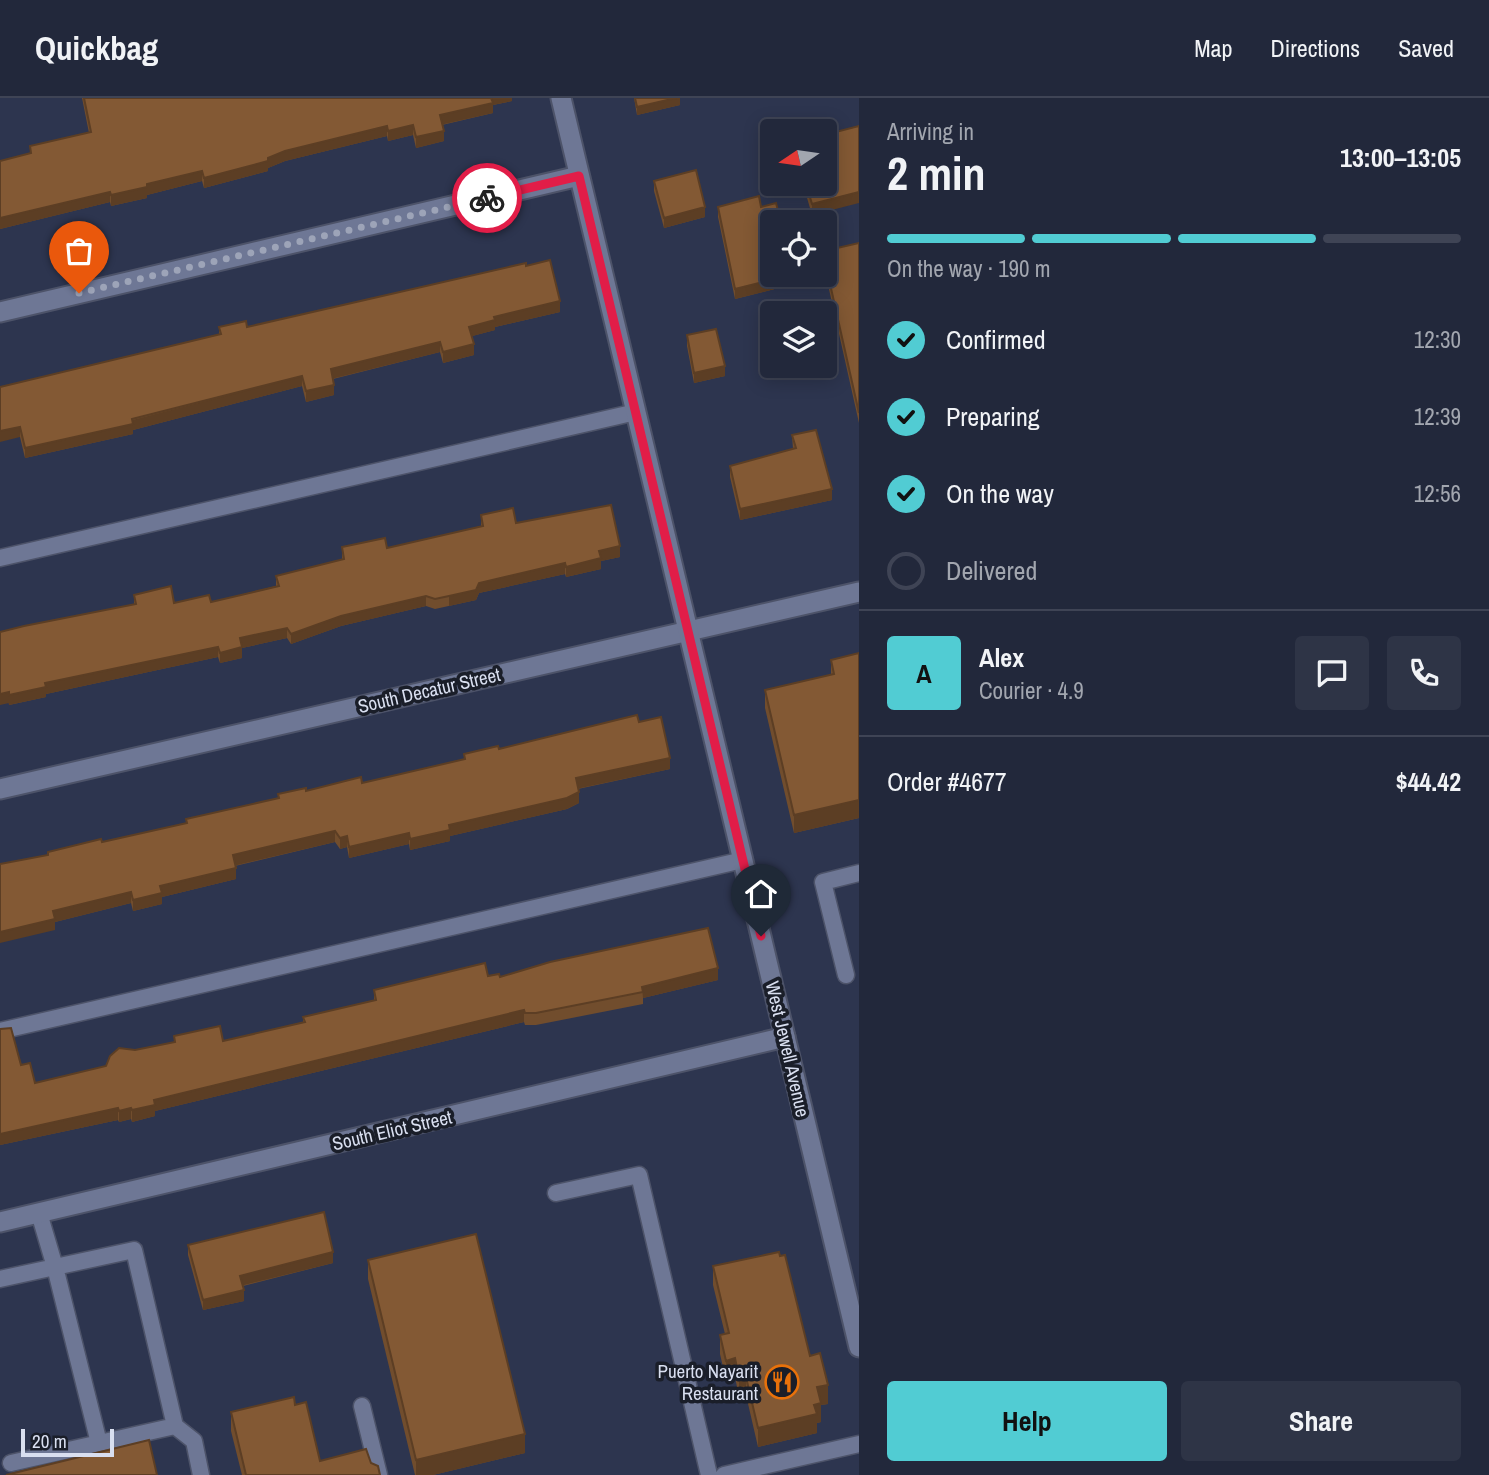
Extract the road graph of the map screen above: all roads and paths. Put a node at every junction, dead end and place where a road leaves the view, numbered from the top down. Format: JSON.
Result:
{"nodes":[{"id":1,"x":561,"y":98,"type":"edge"},
{"id":2,"x":579,"y":176,"type":"junction"},
{"id":3,"x":0,"y":312,"type":"edge"},
{"id":4,"x":636,"y":412,"type":"junction"},
{"id":5,"x":0,"y":558,"type":"edge"},
{"id":6,"x":859,"y":592,"type":"edge"},
{"id":7,"x":688,"y":631,"type":"junction"},
{"id":8,"x":0,"y":789,"type":"edge"},
{"id":9,"x":743,"y":860,"type":"junction"},
{"id":10,"x":859,"y":873,"type":"edge"},
{"id":11,"x":846,"y":975,"type":"dead end"},
{"id":12,"x":0,"y":1031,"type":"edge"},
{"id":13,"x":785,"y":1037,"type":"junction"},
{"id":14,"x":556,"y":1193,"type":"dead end"},
{"id":15,"x":39,"y":1213,"type":"junction"},
{"id":16,"x":0,"y":1222,"type":"edge"},
{"id":17,"x":55,"y":1267,"type":"junction"},
{"id":18,"x":0,"y":1279,"type":"edge"},
{"id":19,"x":858,"y":1342,"type":"edge"},
{"id":20,"x":362,"y":1406,"type":"dead end"},
{"id":21,"x":175,"y":1426,"type":"junction"},
{"id":22,"x":99,"y":1443,"type":"junction"},
{"id":23,"x":859,"y":1444,"type":"edge"},
{"id":24,"x":11,"y":1463,"type":"dead end"},
{"id":25,"x":201,"y":1475,"type":"edge"},
{"id":26,"x":379,"y":1475,"type":"edge"},
{"id":27,"x":709,"y":1475,"type":"edge"},
{"id":28,"x":724,"y":1475,"type":"edge"}],
"edges":[{"from":1,"to":2,"type":"street","name":"West Jewell Avenue"},
{"from":2,"to":3,"type":"street"},
{"from":2,"to":4,"type":"street","name":"West Jewell Avenue"},
{"from":4,"to":5,"type":"lane"},
{"from":4,"to":7,"type":"street","name":"West Jewell Avenue"},
{"from":6,"to":7,"type":"street","name":"South Decatur Street"},
{"from":7,"to":8,"type":"street","name":"South Decatur Street"},
{"from":7,"to":9,"type":"street","name":"West Jewell Avenue"},
{"from":9,"to":12,"type":"lane"},
{"from":9,"to":13,"type":"street","name":"West Jewell Avenue"},
{"from":10,"to":11,"type":"lane"},
{"from":13,"to":15,"type":"street","name":"South Eliot Street"},
{"from":13,"to":19,"type":"street","name":"West Jewell Avenue"},
{"from":14,"to":27,"type":"lane"},
{"from":15,"to":16,"type":"street","name":"South Eliot Street"},
{"from":15,"to":17,"type":"lane"},
{"from":17,"to":18,"type":"lane"},
{"from":17,"to":21,"type":"lane"},
{"from":17,"to":22,"type":"lane"},
{"from":20,"to":26,"type":"lane"},
{"from":21,"to":22,"type":"lane"},
{"from":21,"to":25,"type":"lane"},
{"from":22,"to":24,"type":"lane"},
{"from":23,"to":28,"type":"lane"}]}
